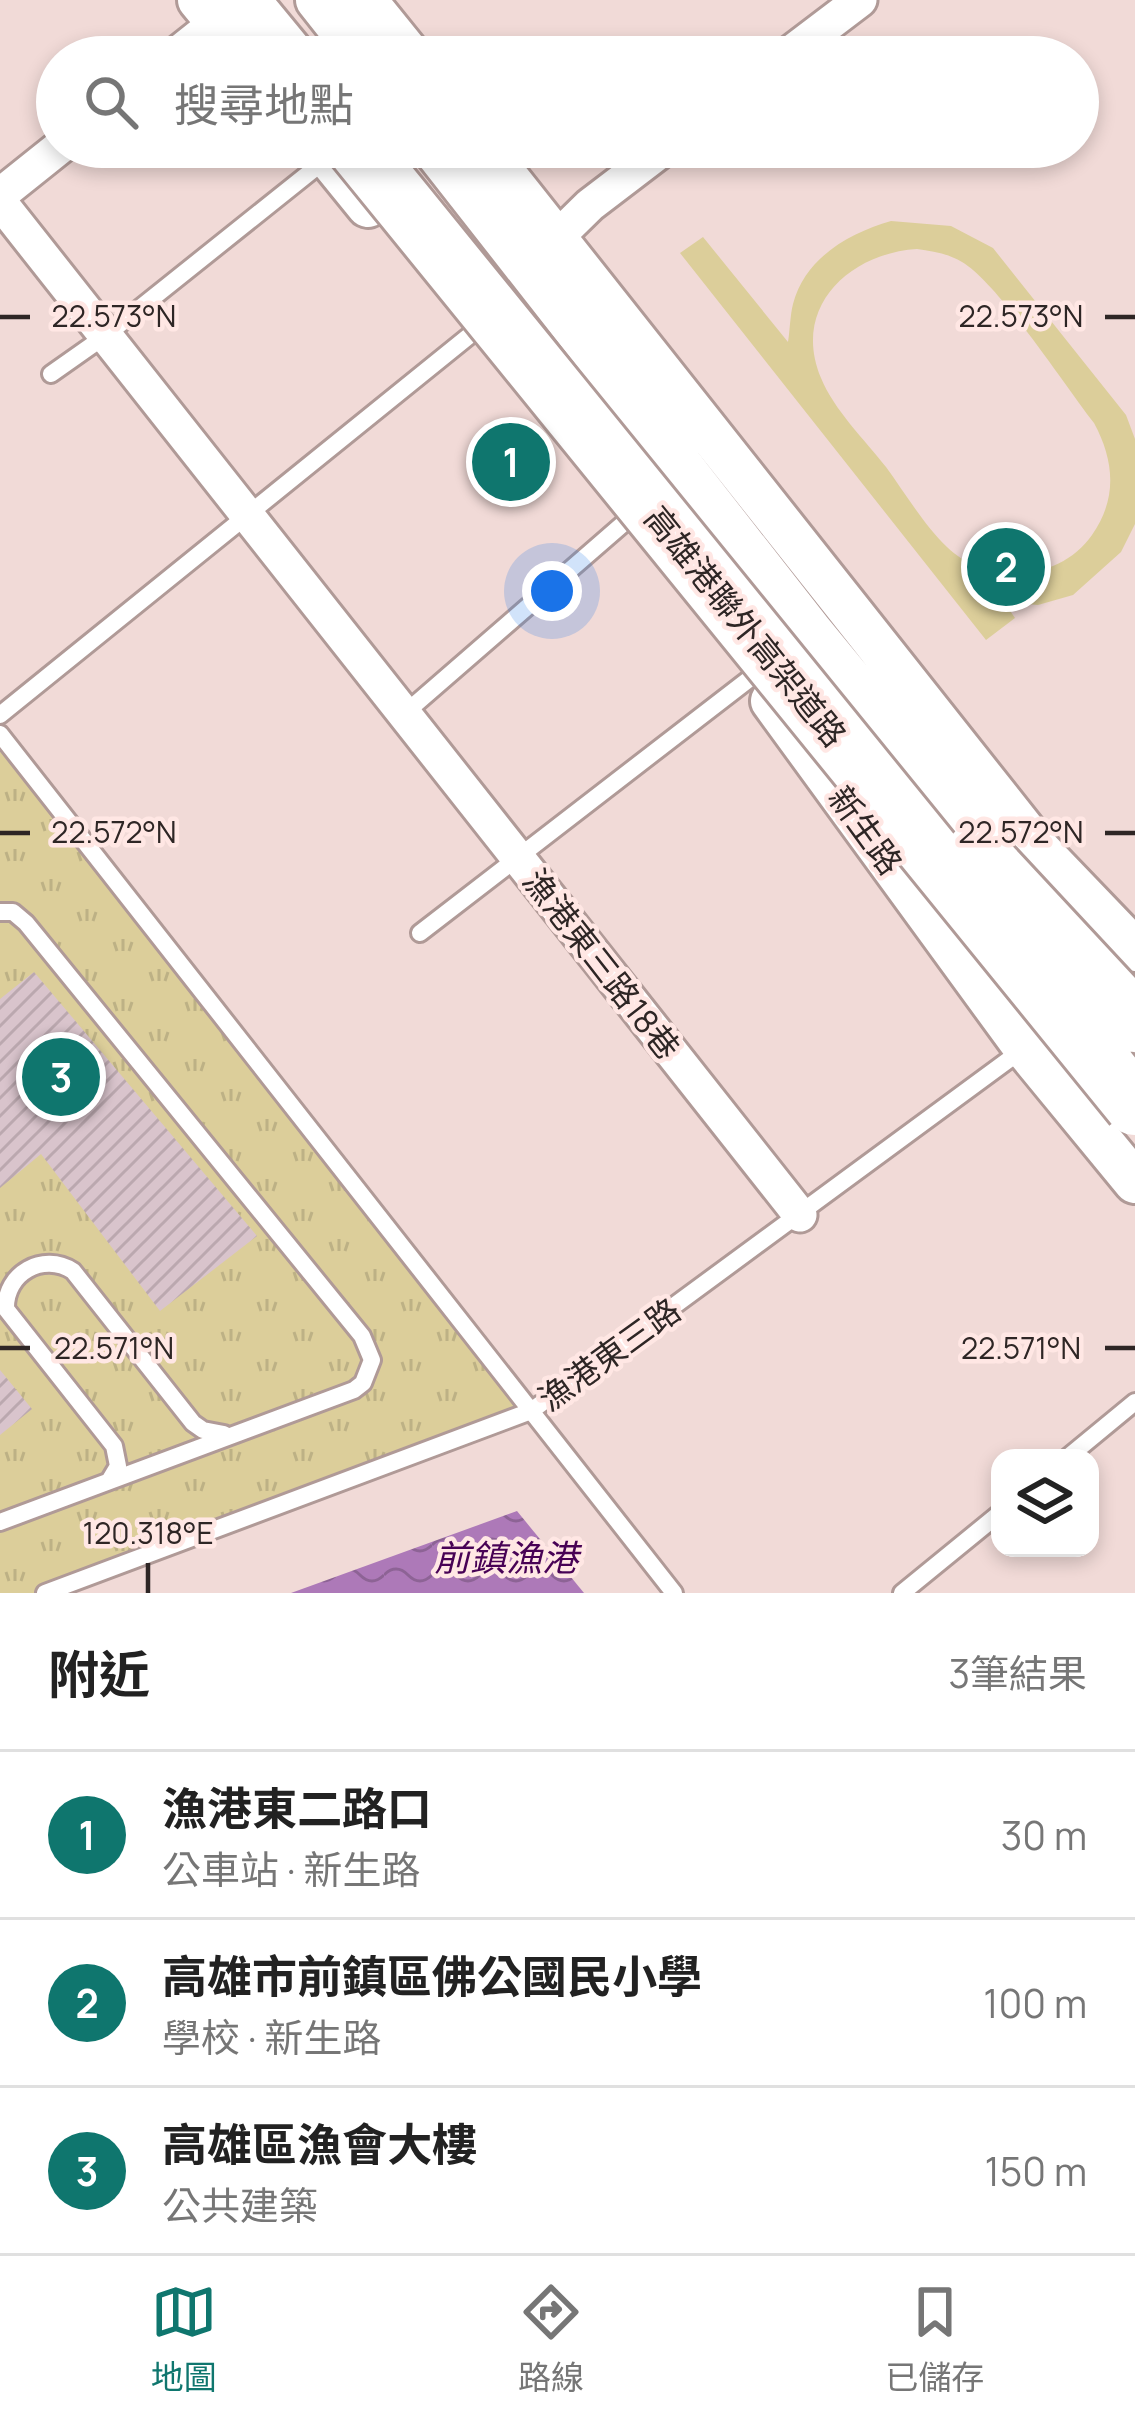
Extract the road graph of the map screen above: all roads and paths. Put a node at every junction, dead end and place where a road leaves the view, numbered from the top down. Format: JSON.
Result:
{"nodes":[{"id":1,"x":274,"y":0,"type":"edge"},
{"id":2,"x":317,"y":0,"type":"edge"},
{"id":3,"x":365,"y":0,"type":"edge"},
{"id":4,"x":388,"y":0,"type":"edge"},
{"id":5,"x":860,"y":0,"type":"edge"},
{"id":6,"x":218,"y":7,"type":"edge"},
{"id":7,"x":192,"y":36,"type":"edge"},
{"id":8,"x":234,"y":36,"type":"edge"},
{"id":9,"x":256,"y":36,"type":"edge"},
{"id":10,"x":303,"y":36,"type":"edge"},
{"id":11,"x":345,"y":36,"type":"edge"},
{"id":12,"x":394,"y":36,"type":"edge"},
{"id":13,"x":416,"y":36,"type":"edge"},
{"id":14,"x":813,"y":36,"type":"edge"},
{"id":15,"x":36,"y":167,"type":"edge"},
{"id":16,"x":315,"y":168,"type":"edge"},
{"id":17,"x":353,"y":168,"type":"edge"},
{"id":18,"x":353,"y":168,"type":"edge"},
{"id":19,"x":408,"y":168,"type":"edge"},
{"id":20,"x":453,"y":168,"type":"edge"},
{"id":21,"x":494,"y":168,"type":"edge"},
{"id":22,"x":511,"y":168,"type":"edge"},
{"id":23,"x":642,"y":168,"type":"edge"},
{"id":24,"x":0,"y":198,"type":"edge"},
{"id":25,"x":539,"y":256,"type":"junction"},
{"id":26,"x":485,"y":320,"type":"junction"},
{"id":27,"x":105,"y":336,"type":"junction"},
{"id":28,"x":51,"y":374,"type":"dead end"},
{"id":29,"x":660,"y":492,"type":"junction"},
{"id":30,"x":248,"y":516,"type":"junction"},
{"id":31,"x":786,"y":651,"type":"junction"},
{"id":32,"x":404,"y":714,"type":"junction"},
{"id":33,"x":0,"y":715,"type":"edge"},
{"id":34,"x":840,"y":724,"type":"junction"},
{"id":35,"x":0,"y":734,"type":"edge"},
{"id":36,"x":518,"y":857,"type":"junction"},
{"id":37,"x":0,"y":912,"type":"edge"},
{"id":38,"x":420,"y":933,"type":"dead end"},
{"id":39,"x":1135,"y":949,"type":"edge"},
{"id":40,"x":1111,"y":1002,"type":"edge"},
{"id":41,"x":1040,"y":1036,"type":"junction"},
{"id":42,"x":1135,"y":1069,"type":"edge"},
{"id":43,"x":1135,"y":1105,"type":"edge"},
{"id":44,"x":1135,"y":1145,"type":"edge"},
{"id":45,"x":1135,"y":1182,"type":"edge"},
{"id":46,"x":800,"y":1215,"type":"junction"},
{"id":47,"x":1135,"y":1402,"type":"edge"},
{"id":48,"x":531,"y":1411,"type":"junction"},
{"id":49,"x":231,"y":1433,"type":"junction"},
{"id":50,"x":1078,"y":1449,"type":"edge"},
{"id":51,"x":109,"y":1481,"type":"junction"},
{"id":52,"x":991,"y":1520,"type":"edge"},
{"id":53,"x":0,"y":1522,"type":"edge"},
{"id":54,"x":44,"y":1593,"type":"edge"},
{"id":55,"x":674,"y":1593,"type":"edge"},
{"id":56,"x":902,"y":1593,"type":"edge"}],
"edges":[{"from":1,"to":10,"type":"highway"},
{"from":2,"to":11,"type":"street"},
{"from":3,"to":12,"type":"street"},
{"from":4,"to":13,"type":"street"},
{"from":5,"to":14,"type":"street"},
{"from":6,"to":7,"type":"street"},
{"from":6,"to":8,"type":"street"},
{"from":6,"to":9,"type":"highway"},
{"from":15,"to":24,"type":"street"},
{"from":16,"to":27,"type":"lane"},
{"from":17,"to":34,"type":"highway","name":"高雄港聯外高架道路","bridge":true},
{"from":18,"to":26,"type":"street","name":"新生路"},
{"from":19,"to":34,"type":"highway","name":"高雄港聯外高架道路"},
{"from":20,"to":25,"type":"street","name":"新生路"},
{"from":21,"to":25,"type":"street","name":"新生路"},
{"from":22,"to":25,"type":"street","name":"新生路"},
{"from":23,"to":25,"type":"street"},
{"from":24,"to":27,"type":"street","name":"漁港東三路18巷"},
{"from":25,"to":29,"type":"street","name":"新生路"},
{"from":25,"to":39,"type":"street","name":"新生路"},
{"from":26,"to":29,"type":"street","name":"新生路"},
{"from":26,"to":30,"type":"lane"},
{"from":27,"to":28,"type":"lane"},
{"from":27,"to":30,"type":"street","name":"漁港東三路18巷"},
{"from":29,"to":31,"type":"street","name":"新生路"},
{"from":29,"to":31,"type":"street","name":"新生路"},
{"from":29,"to":32,"type":"lane"},
{"from":30,"to":32,"type":"street","name":"漁港東三路18巷"},
{"from":30,"to":33,"type":"lane"},
{"from":31,"to":36,"type":"lane"},
{"from":31,"to":40,"type":"street","name":"新生路"},
{"from":31,"to":41,"type":"street","name":"新生路"},
{"from":32,"to":36,"type":"street","name":"漁港東三路18巷"},
{"from":34,"to":40,"type":"highway","bridge":true},
{"from":34,"to":42,"type":"highway","name":"高雄港聯外高架道路"},
{"from":34,"to":43,"type":"highway","name":"高雄港聯外高架道路","bridge":true},
{"from":34,"to":44,"type":"highway","bridge":true},
{"from":35,"to":48,"type":"lane"},
{"from":36,"to":38,"type":"lane"},
{"from":36,"to":46,"type":"street","name":"漁港東三路18巷"},
{"from":37,"to":49,"type":"lane"},
{"from":40,"to":41,"type":"lane","name":"漁港東三路"},
{"from":41,"to":45,"type":"street","name":"新生路"},
{"from":41,"to":46,"type":"lane","name":"漁港東三路"},
{"from":46,"to":48,"type":"lane","name":"漁港東三路"},
{"from":47,"to":50,"type":"lane"},
{"from":48,"to":54,"type":"lane","name":"漁港東三路"},
{"from":48,"to":55,"type":"lane"},
{"from":49,"to":51,"type":"lane"},
{"from":49,"to":51,"type":"lane"},
{"from":51,"to":53,"type":"lane"},
{"from":52,"to":56,"type":"lane"}]}
